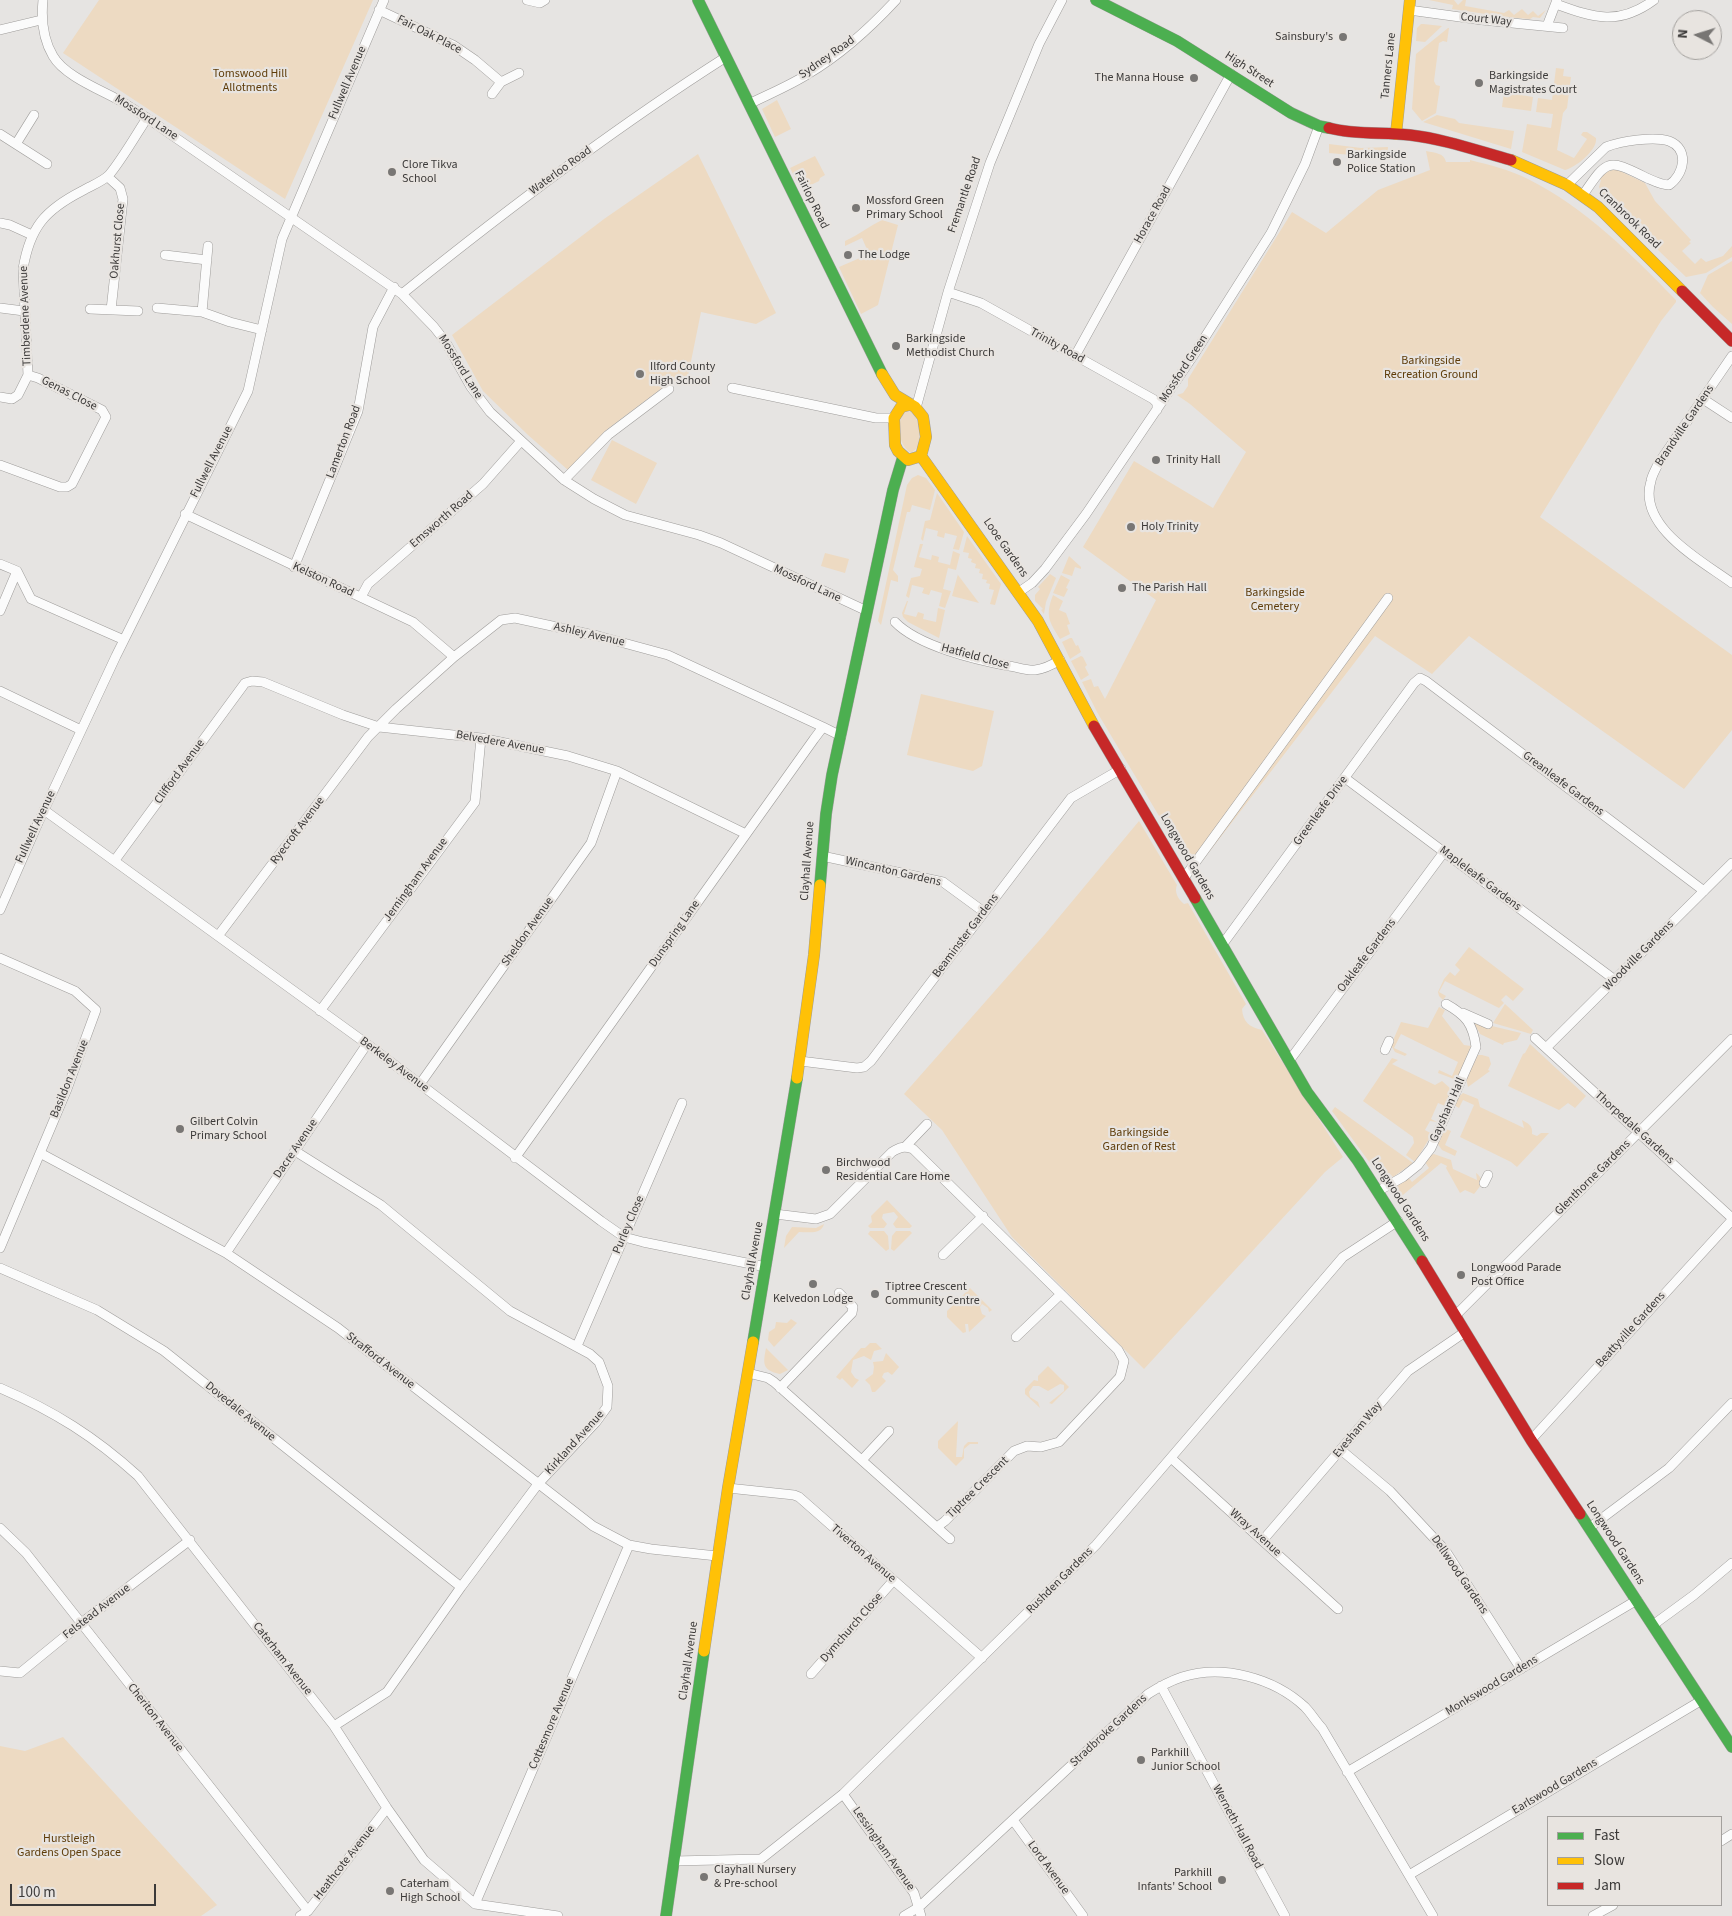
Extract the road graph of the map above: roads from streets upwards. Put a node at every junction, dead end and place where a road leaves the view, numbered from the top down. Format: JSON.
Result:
{"nodes":[{"id":1,"x":42,"y":0,"type":"edge"},
{"id":2,"x":384,"y":0,"type":"edge"},
{"id":3,"x":527,"y":0,"type":"edge"},
{"id":4,"x":545,"y":0,"type":"edge"},
{"id":5,"x":698,"y":0,"type":"edge"},
{"id":6,"x":896,"y":0,"type":"edge"},
{"id":7,"x":1062,"y":0,"type":"edge"},
{"id":8,"x":1096,"y":0,"type":"edge"},
{"id":9,"x":1654,"y":0,"type":"edge"},
{"id":10,"x":1556,"y":2,"type":"edge"},
{"id":11,"x":1410,"y":5,"type":"edge"},
{"id":12,"x":379,"y":10,"type":"junction"},
{"id":13,"x":41,"y":20,"type":"junction"},
{"id":14,"x":1547,"y":26,"type":"junction"},
{"id":15,"x":1563,"y":28,"type":"dead end"},
{"id":16,"x":0,"y":30,"type":"edge"},
{"id":17,"x":726,"y":57,"type":"junction"},
{"id":18,"x":519,"y":74,"type":"dead end"},
{"id":19,"x":1231,"y":74,"type":"junction"},
{"id":20,"x":501,"y":82,"type":"junction"},
{"id":21,"x":492,"y":94,"type":"dead end"},
{"id":22,"x":749,"y":104,"type":"junction"},
{"id":23,"x":34,"y":115,"type":"dead end"},
{"id":24,"x":147,"y":118,"type":"junction"},
{"id":25,"x":1319,"y":126,"type":"junction"},
{"id":26,"x":0,"y":134,"type":"edge"},
{"id":27,"x":1396,"y":134,"type":"junction"},
{"id":28,"x":16,"y":144,"type":"junction"},
{"id":29,"x":47,"y":164,"type":"dead end"},
{"id":30,"x":108,"y":176,"type":"junction"},
{"id":31,"x":1567,"y":185,"type":"junction"},
{"id":32,"x":1583,"y":195,"type":"junction"},
{"id":33,"x":290,"y":216,"type":"junction"},
{"id":34,"x":0,"y":223,"type":"edge"},
{"id":35,"x":32,"y":235,"type":"junction"},
{"id":36,"x":208,"y":246,"type":"dead end"},
{"id":37,"x":165,"y":255,"type":"dead end"},
{"id":38,"x":207,"y":260,"type":"junction"},
{"id":39,"x":394,"y":288,"type":"junction"},
{"id":40,"x":948,"y":292,"type":"junction"},
{"id":41,"x":402,"y":294,"type":"junction"},
{"id":42,"x":0,"y":308,"type":"edge"},
{"id":43,"x":157,"y":308,"type":"dead end"},
{"id":44,"x":90,"y":309,"type":"dead end"},
{"id":45,"x":111,"y":310,"type":"junction"},
{"id":46,"x":24,"y":311,"type":"junction"},
{"id":47,"x":138,"y":311,"type":"dead end"},
{"id":48,"x":202,"y":312,"type":"junction"},
{"id":49,"x":262,"y":330,"type":"junction"},
{"id":50,"x":1732,"y":341,"type":"edge"},
{"id":51,"x":1075,"y":356,"type":"junction"},
{"id":52,"x":1732,"y":356,"type":"edge"},
{"id":53,"x":28,"y":375,"type":"junction"},
{"id":54,"x":732,"y":388,"type":"dead end"},
{"id":55,"x":669,"y":389,"type":"dead end"},
{"id":56,"x":0,"y":398,"type":"edge"},
{"id":57,"x":1703,"y":399,"type":"junction"},
{"id":58,"x":913,"y":406,"type":"junction"},
{"id":59,"x":1157,"y":410,"type":"junction"},
{"id":60,"x":894,"y":418,"type":"junction"},
{"id":61,"x":1732,"y":418,"type":"edge"},
{"id":62,"x":521,"y":441,"type":"junction"},
{"id":63,"x":921,"y":456,"type":"junction"},
{"id":64,"x":903,"y":457,"type":"junction"},
{"id":65,"x":0,"y":465,"type":"edge"},
{"id":66,"x":564,"y":480,"type":"junction"},
{"id":67,"x":185,"y":514,"type":"junction"},
{"id":68,"x":0,"y":564,"type":"edge"},
{"id":69,"x":294,"y":567,"type":"junction"},
{"id":70,"x":17,"y":571,"type":"junction"},
{"id":71,"x":1732,"y":583,"type":"edge"},
{"id":72,"x":1019,"y":592,"type":"junction"},
{"id":73,"x":361,"y":597,"type":"junction"},
{"id":74,"x":1388,"y":598,"type":"dead end"},
{"id":75,"x":0,"y":611,"type":"edge"},
{"id":76,"x":867,"y":611,"type":"junction"},
{"id":77,"x":895,"y":622,"type":"dead end"},
{"id":78,"x":124,"y":640,"type":"junction"},
{"id":79,"x":454,"y":657,"type":"junction"},
{"id":80,"x":1060,"y":660,"type":"junction"},
{"id":81,"x":1420,"y":678,"type":"joint"},
{"id":82,"x":245,"y":683,"type":"joint"},
{"id":83,"x":0,"y":691,"type":"edge"},
{"id":84,"x":379,"y":727,"type":"junction"},
{"id":85,"x":823,"y":727,"type":"junction"},
{"id":86,"x":82,"y":730,"type":"junction"},
{"id":87,"x":841,"y":736,"type":"junction"},
{"id":88,"x":481,"y":738,"type":"junction"},
{"id":89,"x":1121,"y":769,"type":"junction"},
{"id":90,"x":617,"y":770,"type":"junction"},
{"id":91,"x":1345,"y":778,"type":"junction"},
{"id":92,"x":44,"y":810,"type":"junction"},
{"id":93,"x":746,"y":834,"type":"junction"},
{"id":94,"x":1444,"y":852,"type":"junction"},
{"id":95,"x":822,"y":856,"type":"junction"},
{"id":96,"x":115,"y":860,"type":"junction"},
{"id":97,"x":1732,"y":863,"type":"edge"},
{"id":98,"x":1184,"y":878,"type":"junction"},
{"id":99,"x":1704,"y":890,"type":"junction"},
{"id":100,"x":0,"y":910,"type":"edge"},
{"id":101,"x":984,"y":912,"type":"junction"},
{"id":102,"x":218,"y":936,"type":"junction"},
{"id":103,"x":1222,"y":945,"type":"junction"},
{"id":104,"x":0,"y":958,"type":"edge"},
{"id":105,"x":1615,"y":980,"type":"junction"},
{"id":106,"x":1446,"y":1004,"type":"dead end"},
{"id":107,"x":320,"y":1011,"type":"junction"},
{"id":108,"x":1458,"y":1011,"type":"junction"},
{"id":109,"x":1488,"y":1024,"type":"dead end"},
{"id":110,"x":1535,"y":1038,"type":"dead end"},
{"id":111,"x":1732,"y":1040,"type":"edge"},
{"id":112,"x":1389,"y":1041,"type":"dead end"},
{"id":113,"x":367,"y":1044,"type":"junction"},
{"id":114,"x":1546,"y":1048,"type":"junction"},
{"id":115,"x":1385,"y":1050,"type":"dead end"},
{"id":116,"x":800,"y":1061,"type":"junction"},
{"id":117,"x":1289,"y":1061,"type":"junction"},
{"id":118,"x":420,"y":1084,"type":"junction"},
{"id":119,"x":682,"y":1103,"type":"dead end"},
{"id":120,"x":927,"y":1124,"type":"dead end"},
{"id":121,"x":1640,"y":1132,"type":"junction"},
{"id":122,"x":905,"y":1146,"type":"junction"},
{"id":123,"x":295,"y":1151,"type":"junction"},
{"id":124,"x":40,"y":1153,"type":"junction"},
{"id":125,"x":515,"y":1158,"type":"junction"},
{"id":126,"x":1378,"y":1191,"type":"junction"},
{"id":127,"x":775,"y":1214,"type":"junction"},
{"id":128,"x":983,"y":1216,"type":"junction"},
{"id":129,"x":1732,"y":1219,"type":"edge"},
{"id":130,"x":1398,"y":1221,"type":"junction"},
{"id":131,"x":624,"y":1237,"type":"junction"},
{"id":132,"x":0,"y":1248,"type":"edge"},
{"id":133,"x":226,"y":1253,"type":"junction"},
{"id":134,"x":944,"y":1255,"type":"dead end"},
{"id":135,"x":766,"y":1267,"type":"junction"},
{"id":136,"x":0,"y":1268,"type":"edge"},
{"id":137,"x":839,"y":1293,"type":"dead end"},
{"id":138,"x":1062,"y":1294,"type":"junction"},
{"id":139,"x":1455,"y":1316,"type":"junction"},
{"id":140,"x":1465,"y":1332,"type":"junction"},
{"id":141,"x":1016,"y":1338,"type":"dead end"},
{"id":142,"x":577,"y":1346,"type":"junction"},
{"id":143,"x":748,"y":1372,"type":"junction"},
{"id":144,"x":0,"y":1388,"type":"edge"},
{"id":145,"x":780,"y":1388,"type":"junction"},
{"id":146,"x":1732,"y":1403,"type":"edge"},
{"id":147,"x":889,"y":1431,"type":"dead end"},
{"id":148,"x":1531,"y":1440,"type":"junction"},
{"id":149,"x":1341,"y":1450,"type":"junction"},
{"id":150,"x":1171,"y":1458,"type":"junction"},
{"id":151,"x":862,"y":1460,"type":"junction"},
{"id":152,"x":538,"y":1484,"type":"junction"},
{"id":153,"x":728,"y":1488,"type":"junction"},
{"id":154,"x":937,"y":1527,"type":"junction"},
{"id":155,"x":0,"y":1528,"type":"edge"},
{"id":156,"x":1589,"y":1528,"type":"junction"},
{"id":157,"x":950,"y":1539,"type":"dead end"},
{"id":158,"x":190,"y":1540,"type":"junction"},
{"id":159,"x":1263,"y":1540,"type":"junction"},
{"id":160,"x":629,"y":1545,"type":"junction"},
{"id":161,"x":718,"y":1556,"type":"junction"},
{"id":162,"x":1732,"y":1563,"type":"edge"},
{"id":163,"x":893,"y":1581,"type":"junction"},
{"id":164,"x":461,"y":1587,"type":"junction"},
{"id":165,"x":1637,"y":1600,"type":"junction"},
{"id":166,"x":1338,"y":1609,"type":"dead end"},
{"id":167,"x":80,"y":1624,"type":"junction"},
{"id":168,"x":1653,"y":1625,"type":"junction"},
{"id":169,"x":982,"y":1658,"type":"junction"},
{"id":170,"x":1521,"y":1669,"type":"junction"},
{"id":171,"x":0,"y":1671,"type":"edge"},
{"id":172,"x":811,"y":1674,"type":"dead end"},
{"id":173,"x":1161,"y":1686,"type":"junction"},
{"id":174,"x":1702,"y":1700,"type":"junction"},
{"id":175,"x":334,"y":1726,"type":"junction"},
{"id":176,"x":1731,"y":1744,"type":"edge"},
{"id":177,"x":1347,"y":1772,"type":"junction"},
{"id":178,"x":843,"y":1794,"type":"junction"},
{"id":179,"x":387,"y":1808,"type":"junction"},
{"id":180,"x":1013,"y":1820,"type":"junction"},
{"id":181,"x":674,"y":1861,"type":"junction"},
{"id":182,"x":1409,"y":1874,"type":"junction"},
{"id":183,"x":475,"y":1904,"type":"junction"},
{"id":184,"x":1611,"y":1906,"type":"edge"},
{"id":185,"x":920,"y":1911,"type":"edge"},
{"id":186,"x":304,"y":1914,"type":"edge"},
{"id":187,"x":558,"y":1916,"type":"edge"},
{"id":188,"x":666,"y":1916,"type":"edge"},
{"id":189,"x":904,"y":1916,"type":"edge"},
{"id":190,"x":1083,"y":1916,"type":"edge"},
{"id":191,"x":1285,"y":1916,"type":"edge"},
{"id":192,"x":1433,"y":1916,"type":"edge"},
{"id":193,"x":1593,"y":1916,"type":"edge"}],
"edges":[{"from":1,"to":13,"type":"street","name":"Mossford Lane"},
{"from":2,"to":12,"type":"street","name":"Fullwell Avenue"},
{"from":3,"to":4,"type":"street"},
{"from":5,"to":17,"type":"street","name":"Fairlop Road"},
{"from":6,"to":22,"type":"street","name":"Sydney Road"},
{"from":7,"to":40,"type":"street","name":"Fremantle Road"},
{"from":8,"to":19,"type":"street","name":"High Street"},
{"from":9,"to":10,"type":"street"},
{"from":10,"to":14,"type":"street"},
{"from":11,"to":14,"type":"street","name":"Court Way"},
{"from":11,"to":27,"type":"street","name":"Tanners Lane"},
{"from":12,"to":20,"type":"street","name":"Fair Oak Place"},
{"from":12,"to":33,"type":"street","name":"Fullwell Avenue"},
{"from":13,"to":16,"type":"street"},
{"from":13,"to":24,"type":"street","name":"Mossford Lane"},
{"from":14,"to":15,"type":"street","name":"Court Way"},
{"from":17,"to":22,"type":"street","name":"Fairlop Road"},
{"from":17,"to":41,"type":"street","name":"Waterloo Road"},
{"from":18,"to":20,"type":"street"},
{"from":19,"to":25,"type":"street","name":"High Street"},
{"from":19,"to":51,"type":"street","name":"Horace Road"},
{"from":20,"to":21,"type":"street"},
{"from":22,"to":58,"type":"street","name":"Fairlop Road"},
{"from":23,"to":28,"type":"street"},
{"from":24,"to":30,"type":"street","name":"Timberdene Avenue"},
{"from":24,"to":33,"type":"street","name":"Mossford Lane"},
{"from":25,"to":27,"type":"street","name":"High Street"},
{"from":25,"to":59,"type":"street","name":"Mossford Green"},
{"from":26,"to":28,"type":"street"},
{"from":27,"to":31,"type":"street","name":"Cranbrook Road"},
{"from":28,"to":29,"type":"street"},
{"from":30,"to":35,"type":"street","name":"Timberdene Avenue"},
{"from":30,"to":45,"type":"street","name":"Oakhurst Close"},
{"from":31,"to":32,"type":"street","name":"Cranbrook Road"},
{"from":31,"to":32,"type":"street"},
{"from":32,"to":50,"type":"street","name":"Cranbrook Road"},
{"from":33,"to":39,"type":"street","name":"Mossford Lane"},
{"from":33,"to":49,"type":"street","name":"Fullwell Avenue"},
{"from":34,"to":35,"type":"street"},
{"from":35,"to":46,"type":"street","name":"Timberdene Avenue"},
{"from":36,"to":38,"type":"street"},
{"from":37,"to":38,"type":"street"},
{"from":38,"to":48,"type":"street"},
{"from":39,"to":41,"type":"street","name":"Mossford Lane"},
{"from":39,"to":69,"type":"street","name":"Lamerton Road"},
{"from":40,"to":51,"type":"street","name":"Trinity Road"},
{"from":40,"to":58,"type":"street","name":"Fremantle Road"},
{"from":41,"to":62,"type":"street","name":"Mossford Lane"},
{"from":42,"to":46,"type":"street"},
{"from":43,"to":48,"type":"street"},
{"from":44,"to":45,"type":"street"},
{"from":45,"to":47,"type":"street"},
{"from":46,"to":53,"type":"street","name":"Timberdene Avenue"},
{"from":48,"to":49,"type":"street"},
{"from":49,"to":67,"type":"street","name":"Fullwell Avenue"},
{"from":51,"to":59,"type":"street","name":"Trinity Road"},
{"from":52,"to":57,"type":"street","name":"Brandville Gardens"},
{"from":53,"to":56,"type":"street","name":"Timberdene Avenue"},
{"from":53,"to":65,"type":"street","name":"Genas Close"},
{"from":54,"to":60,"type":"street"},
{"from":55,"to":66,"type":"street"},
{"from":57,"to":61,"type":"street"},
{"from":57,"to":71,"type":"street","name":"Brandville Gardens"},
{"from":58,"to":60,"type":"street"},
{"from":58,"to":63,"type":"street"},
{"from":59,"to":72,"type":"street","name":"Mossford Green"},
{"from":60,"to":64,"type":"street"},
{"from":62,"to":66,"type":"street","name":"Mossford Lane"},
{"from":62,"to":73,"type":"street","name":"Emsworth Road"},
{"from":63,"to":64,"type":"street"},
{"from":63,"to":72,"type":"street","name":"Looe Gardens"},
{"from":64,"to":76,"type":"street"},
{"from":66,"to":76,"type":"street","name":"Mossford Lane"},
{"from":67,"to":69,"type":"street","name":"Kelston Road"},
{"from":67,"to":78,"type":"street","name":"Fullwell Avenue"},
{"from":68,"to":70,"type":"street"},
{"from":69,"to":73,"type":"street","name":"Kelston Road"},
{"from":70,"to":75,"type":"street"},
{"from":70,"to":78,"type":"street"},
{"from":72,"to":80,"type":"street","name":"Looe Gardens"},
{"from":73,"to":79,"type":"street","name":"Kelston Road"},
{"from":74,"to":98,"type":"street"},
{"from":76,"to":87,"type":"street","name":"Clayhall Avenue"},
{"from":77,"to":80,"type":"street","name":"Hatfield Close"},
{"from":78,"to":86,"type":"street","name":"Fullwell Avenue"},
{"from":79,"to":84,"type":"street","name":"Ashley Avenue"},
{"from":79,"to":85,"type":"street","name":"Ashley Avenue"},
{"from":80,"to":89,"type":"street","name":"Longwood Gardens"},
{"from":81,"to":91,"type":"street","name":"Greenleafe Drive"},
{"from":81,"to":99,"type":"street","name":"Greanleafe Gardens"},
{"from":82,"to":84,"type":"street","name":"Belvedere Avenue"},
{"from":82,"to":96,"type":"street","name":"Clifford Avenue"},
{"from":83,"to":86,"type":"street"},
{"from":84,"to":88,"type":"street","name":"Belvedere Avenue"},
{"from":84,"to":102,"type":"street","name":"Ryecroft Avenue"},
{"from":85,"to":87,"type":"street"},
{"from":85,"to":93,"type":"street","name":"Dunspring Lane"},
{"from":86,"to":92,"type":"street","name":"Fullwell Avenue"},
{"from":87,"to":95,"type":"street","name":"Clayhall Avenue"},
{"from":88,"to":90,"type":"street","name":"Belvedere Avenue"},
{"from":88,"to":107,"type":"street","name":"Jerningham Avenue"},
{"from":89,"to":98,"type":"street","name":"Longwood Gardens"},
{"from":89,"to":101,"type":"street","name":"Beaminster Gardens"},
{"from":90,"to":93,"type":"street","name":"Belvedere Avenue"},
{"from":90,"to":118,"type":"street","name":"Sheldon Avenue"},
{"from":91,"to":94,"type":"street","name":"Mapleleafe Gardens"},
{"from":91,"to":103,"type":"street","name":"Greenleafe Drive"},
{"from":92,"to":96,"type":"street","name":"Berkeley Avenue"},
{"from":92,"to":100,"type":"street","name":"Fullwell Avenue"},
{"from":93,"to":125,"type":"street","name":"Dunspring Lane"},
{"from":94,"to":105,"type":"street","name":"Mapleleafe Gardens"},
{"from":94,"to":117,"type":"street","name":"Oakleafe Gardens"},
{"from":95,"to":101,"type":"street","name":"Wincanton Gardens"},
{"from":95,"to":116,"type":"street","name":"Clayhall Avenue"},
{"from":96,"to":102,"type":"street","name":"Berkeley Avenue"},
{"from":97,"to":99,"type":"street","name":"Woodville Gardens"},
{"from":98,"to":103,"type":"street","name":"Longwood Gardens"},
{"from":99,"to":105,"type":"street","name":"Woodville Gardens"},
{"from":101,"to":116,"type":"street","name":"Beaminster Gardens"},
{"from":102,"to":107,"type":"street","name":"Berkeley Avenue"},
{"from":103,"to":117,"type":"street","name":"Longwood Gardens"},
{"from":104,"to":124,"type":"street","name":"Basildon Avenue"},
{"from":105,"to":114,"type":"street","name":"Woodville Gardens"},
{"from":106,"to":108,"type":"street","name":"Gaysham Hall"},
{"from":107,"to":113,"type":"street","name":"Berkeley Avenue"},
{"from":108,"to":109,"type":"street","name":"Gaysham Hall"},
{"from":108,"to":126,"type":"street","name":"Gaysham Hall"},
{"from":110,"to":114,"type":"street","name":"Thorpedale Gardens"},
{"from":111,"to":121,"type":"street","name":"Glenthorne Gardens"},
{"from":112,"to":115,"type":"street"},
{"from":113,"to":118,"type":"street","name":"Berkeley Avenue"},
{"from":113,"to":123,"type":"street","name":"Dacre Avenue"},
{"from":114,"to":121,"type":"street","name":"Thorpedale Gardens"},
{"from":116,"to":127,"type":"street","name":"Clayhall Avenue"},
{"from":117,"to":126,"type":"street","name":"Longwood Gardens"},
{"from":118,"to":125,"type":"street","name":"Berkeley Avenue"},
{"from":119,"to":131,"type":"street","name":"Purley Close"},
{"from":120,"to":122,"type":"street"},
{"from":121,"to":129,"type":"street","name":"Thorpedale Gardens"},
{"from":121,"to":139,"type":"street","name":"Glenthorne Gardens"},
{"from":122,"to":127,"type":"street"},
{"from":122,"to":128,"type":"street","name":"Tiptree Crescent"},
{"from":123,"to":133,"type":"street","name":"Dacre Avenue"},
{"from":123,"to":142,"type":"street","name":"Kirkland Avenue"},
{"from":124,"to":132,"type":"street","name":"Basildon Avenue"},
{"from":124,"to":133,"type":"street","name":"Strafford Avenue"},
{"from":125,"to":131,"type":"street","name":"Berkeley Avenue"},
{"from":126,"to":130,"type":"street","name":"Longwood Gardens"},
{"from":127,"to":135,"type":"street","name":"Clayhall Avenue"},
{"from":128,"to":134,"type":"street"},
{"from":128,"to":138,"type":"street","name":"Tiptree Crescent"},
{"from":129,"to":148,"type":"street","name":"Beattyville Gardens"},
{"from":130,"to":139,"type":"street","name":"Longwood Gardens"},
{"from":130,"to":150,"type":"street","name":"Rushden Gardens"},
{"from":131,"to":135,"type":"street","name":"Berkeley Avenue"},
{"from":131,"to":142,"type":"street","name":"Purley Close"},
{"from":133,"to":152,"type":"street","name":"Strafford Avenue"},
{"from":135,"to":143,"type":"street","name":"Clayhall Avenue"},
{"from":136,"to":164,"type":"street","name":"Dovedale Avenue"},
{"from":137,"to":145,"type":"street"},
{"from":138,"to":141,"type":"street"},
{"from":138,"to":154,"type":"street","name":"Tiptree Crescent"},
{"from":139,"to":140,"type":"street","name":"Longwood Gardens"},
{"from":140,"to":148,"type":"street","name":"Longwood Gardens"},
{"from":140,"to":149,"type":"street","name":"Evesham Way"},
{"from":142,"to":152,"type":"street","name":"Kirkland Avenue"},
{"from":143,"to":145,"type":"street","name":"Tiptree Crescent"},
{"from":143,"to":153,"type":"street","name":"Clayhall Avenue"},
{"from":144,"to":158,"type":"street","name":"Caterham Avenue"},
{"from":145,"to":151,"type":"street","name":"Tiptree Crescent"},
{"from":146,"to":156,"type":"street"},
{"from":147,"to":151,"type":"street"},
{"from":148,"to":156,"type":"street","name":"Longwood Gardens"},
{"from":149,"to":159,"type":"street","name":"Evesham Way"},
{"from":149,"to":170,"type":"street","name":"Dellwood Gardens"},
{"from":150,"to":159,"type":"street","name":"Wray Avenue"},
{"from":150,"to":169,"type":"street","name":"Rushden Gardens"},
{"from":151,"to":154,"type":"street","name":"Tiptree Crescent"},
{"from":152,"to":160,"type":"street","name":"Strafford Avenue"},
{"from":152,"to":164,"type":"street","name":"Kirkland Avenue"},
{"from":153,"to":161,"type":"street","name":"Clayhall Avenue"},
{"from":153,"to":163,"type":"street","name":"Tiverton Avenue"},
{"from":154,"to":157,"type":"street","name":"Tiptree Crescent"},
{"from":155,"to":167,"type":"street","name":"Cheriton Avenue"},
{"from":156,"to":165,"type":"street","name":"Longwood Gardens"},
{"from":158,"to":167,"type":"street","name":"Felstead Avenue"},
{"from":158,"to":175,"type":"street","name":"Caterham Avenue"},
{"from":159,"to":166,"type":"street","name":"Wray Avenue"},
{"from":160,"to":161,"type":"street","name":"Strafford Avenue"},
{"from":160,"to":183,"type":"street","name":"Cottesmore Avenue"},
{"from":161,"to":181,"type":"street","name":"Clayhall Avenue"},
{"from":162,"to":168,"type":"street"},
{"from":163,"to":169,"type":"street","name":"Tiverton Avenue"},
{"from":163,"to":172,"type":"street","name":"Dymchurch Close"},
{"from":164,"to":175,"type":"street","name":"Kirkland Avenue"},
{"from":165,"to":168,"type":"street","name":"Longwood Gardens"},
{"from":165,"to":170,"type":"street","name":"Monkswood Gardens"},
{"from":167,"to":171,"type":"street","name":"Felstead Avenue"},
{"from":167,"to":186,"type":"street","name":"Cheriton Avenue"},
{"from":168,"to":174,"type":"street","name":"Longwood Gardens"},
{"from":169,"to":178,"type":"street","name":"Rushden Gardens"},
{"from":170,"to":177,"type":"street","name":"Monkswood Gardens"},
{"from":173,"to":177,"type":"street","name":"Stradbroke Gardens"},
{"from":173,"to":180,"type":"street","name":"Stradbroke Gardens"},
{"from":173,"to":191,"type":"street","name":"Werneth Hall Road"},
{"from":174,"to":176,"type":"street","name":"Longwood Gardens"},
{"from":174,"to":182,"type":"street","name":"Earlswood Gardens"},
{"from":175,"to":179,"type":"street","name":"Caterham Avenue"},
{"from":177,"to":182,"type":"street","name":"Stradbroke Gardens"},
{"from":178,"to":181,"type":"street","name":"Rushden Gardens"},
{"from":178,"to":185,"type":"street","name":"Lessingham Avenue"},
{"from":179,"to":183,"type":"street","name":"Caterham Avenue"},
{"from":179,"to":186,"type":"street","name":"Heathcote Avenue"},
{"from":180,"to":185,"type":"street","name":"Stradbroke Gardens"},
{"from":180,"to":190,"type":"street","name":"Lord Avenue"},
{"from":181,"to":188,"type":"street","name":"Clayhall Avenue"},
{"from":182,"to":192,"type":"street","name":"Stradbroke Gardens"},
{"from":183,"to":187,"type":"street"},
{"from":184,"to":193,"type":"street"},
{"from":185,"to":189,"type":"street","name":"Stradbroke Gardens"}]}
